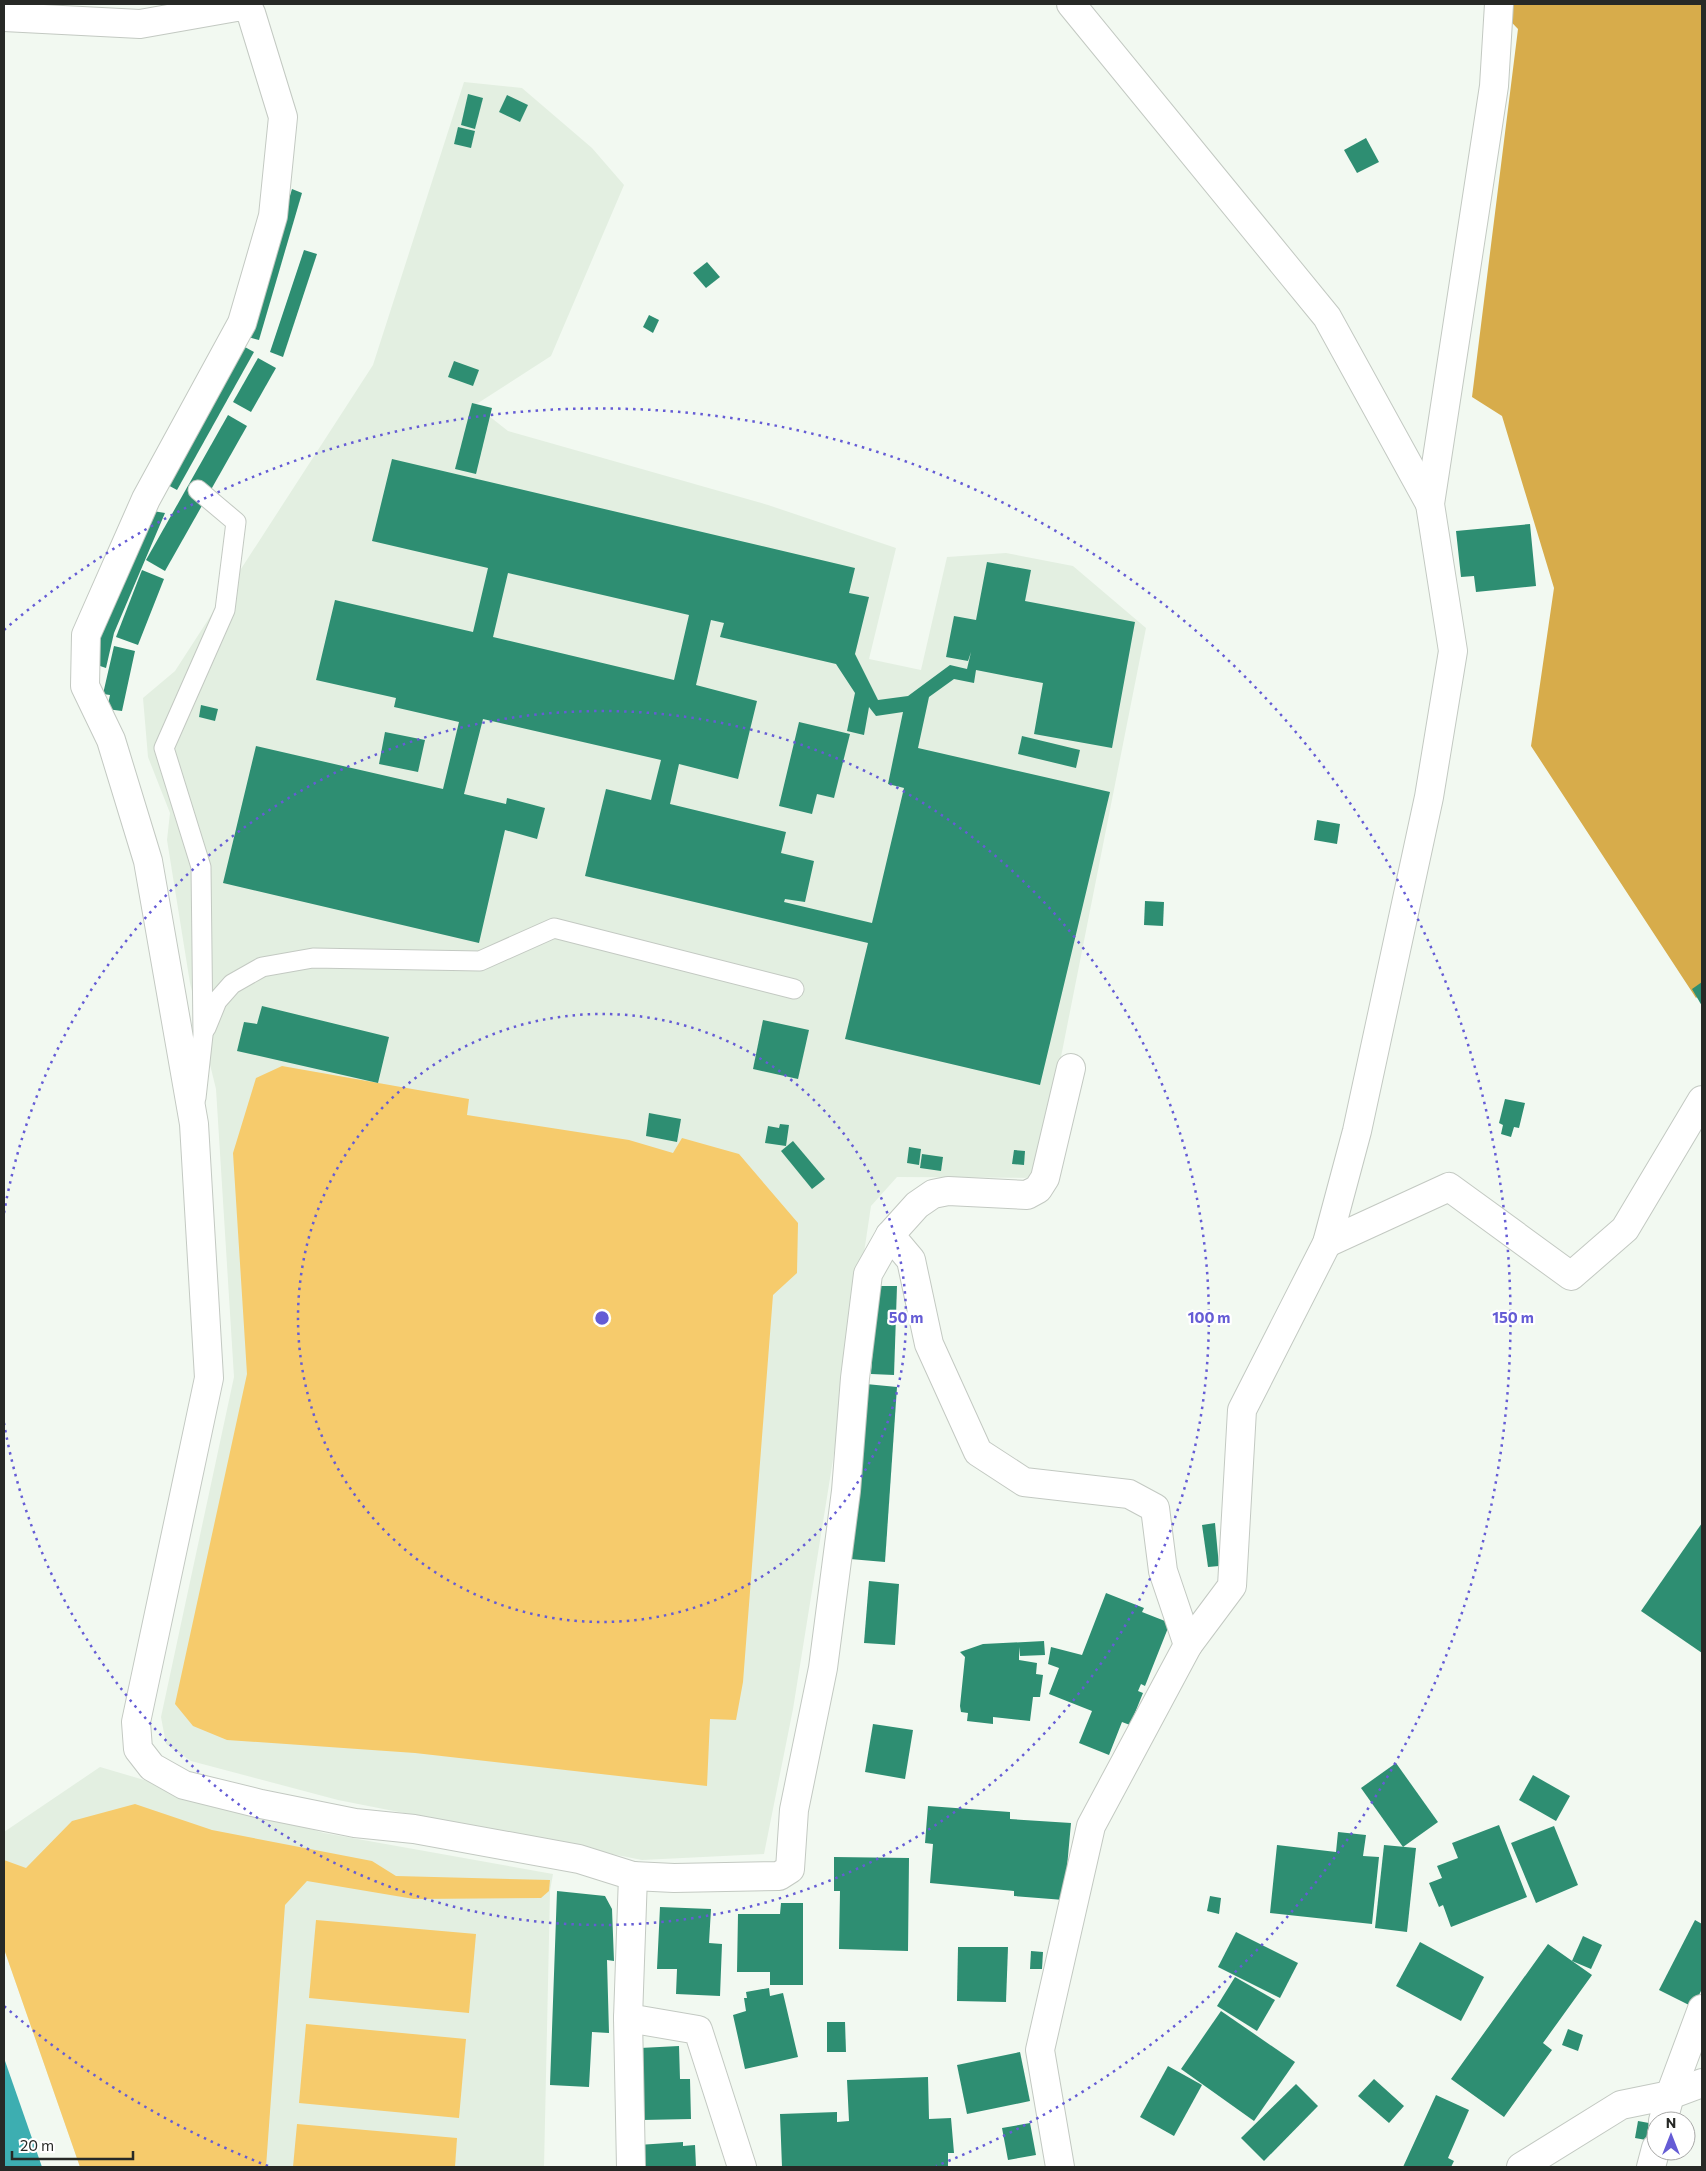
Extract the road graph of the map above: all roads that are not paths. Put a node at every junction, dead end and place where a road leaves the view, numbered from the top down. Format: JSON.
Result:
{"nodes":[{"id":1,"x":1071,"y":4,"type":"edge"},
{"id":2,"x":1499,"y":4,"type":"edge"},
{"id":3,"x":4,"y":17,"type":"edge"},
{"id":4,"x":198,"y":490,"type":"dead end"},
{"id":5,"x":1430,"y":504,"type":"junction"},
{"id":6,"x":794,"y":989,"type":"dead end"},
{"id":7,"x":203,"y":1035,"type":"junction"},
{"id":8,"x":1071,"y":1068,"type":"dead end"},
{"id":9,"x":1702,"y":1100,"type":"edge"},
{"id":10,"x":194,"y":1124,"type":"junction"},
{"id":11,"x":890,"y":1235,"type":"junction"},
{"id":12,"x":1327,"y":1243,"type":"junction"},
{"id":13,"x":1188,"y":1646,"type":"junction"},
{"id":14,"x":633,"y":1876,"type":"junction"},
{"id":15,"x":1702,"y":2009,"type":"edge"},
{"id":16,"x":628,"y":2018,"type":"junction"},
{"id":17,"x":1702,"y":2083,"type":"edge"},
{"id":18,"x":1667,"y":2108,"type":"edge"},
{"id":19,"x":631,"y":2167,"type":"edge"},
{"id":20,"x":742,"y":2167,"type":"edge"},
{"id":21,"x":1060,"y":2167,"type":"edge"},
{"id":22,"x":1521,"y":2167,"type":"edge"}],
"edges":[{"from":1,"to":5,"type":"street"},
{"from":2,"to":5,"type":"street"},
{"from":3,"to":10,"type":"street"},
{"from":4,"to":7,"type":"lane"},
{"from":5,"to":12,"type":"street"},
{"from":6,"to":7,"type":"lane"},
{"from":7,"to":10,"type":"lane"},
{"from":8,"to":11,"type":"street"},
{"from":9,"to":12,"type":"street"},
{"from":10,"to":14,"type":"street"},
{"from":11,"to":13,"type":"street"},
{"from":11,"to":14,"type":"street"},
{"from":12,"to":13,"type":"street"},
{"from":13,"to":21,"type":"street"},
{"from":14,"to":16,"type":"street"},
{"from":15,"to":18,"type":"street"},
{"from":16,"to":19,"type":"street"},
{"from":16,"to":20,"type":"street"},
{"from":17,"to":18,"type":"street"},
{"from":18,"to":22,"type":"street"}]}
